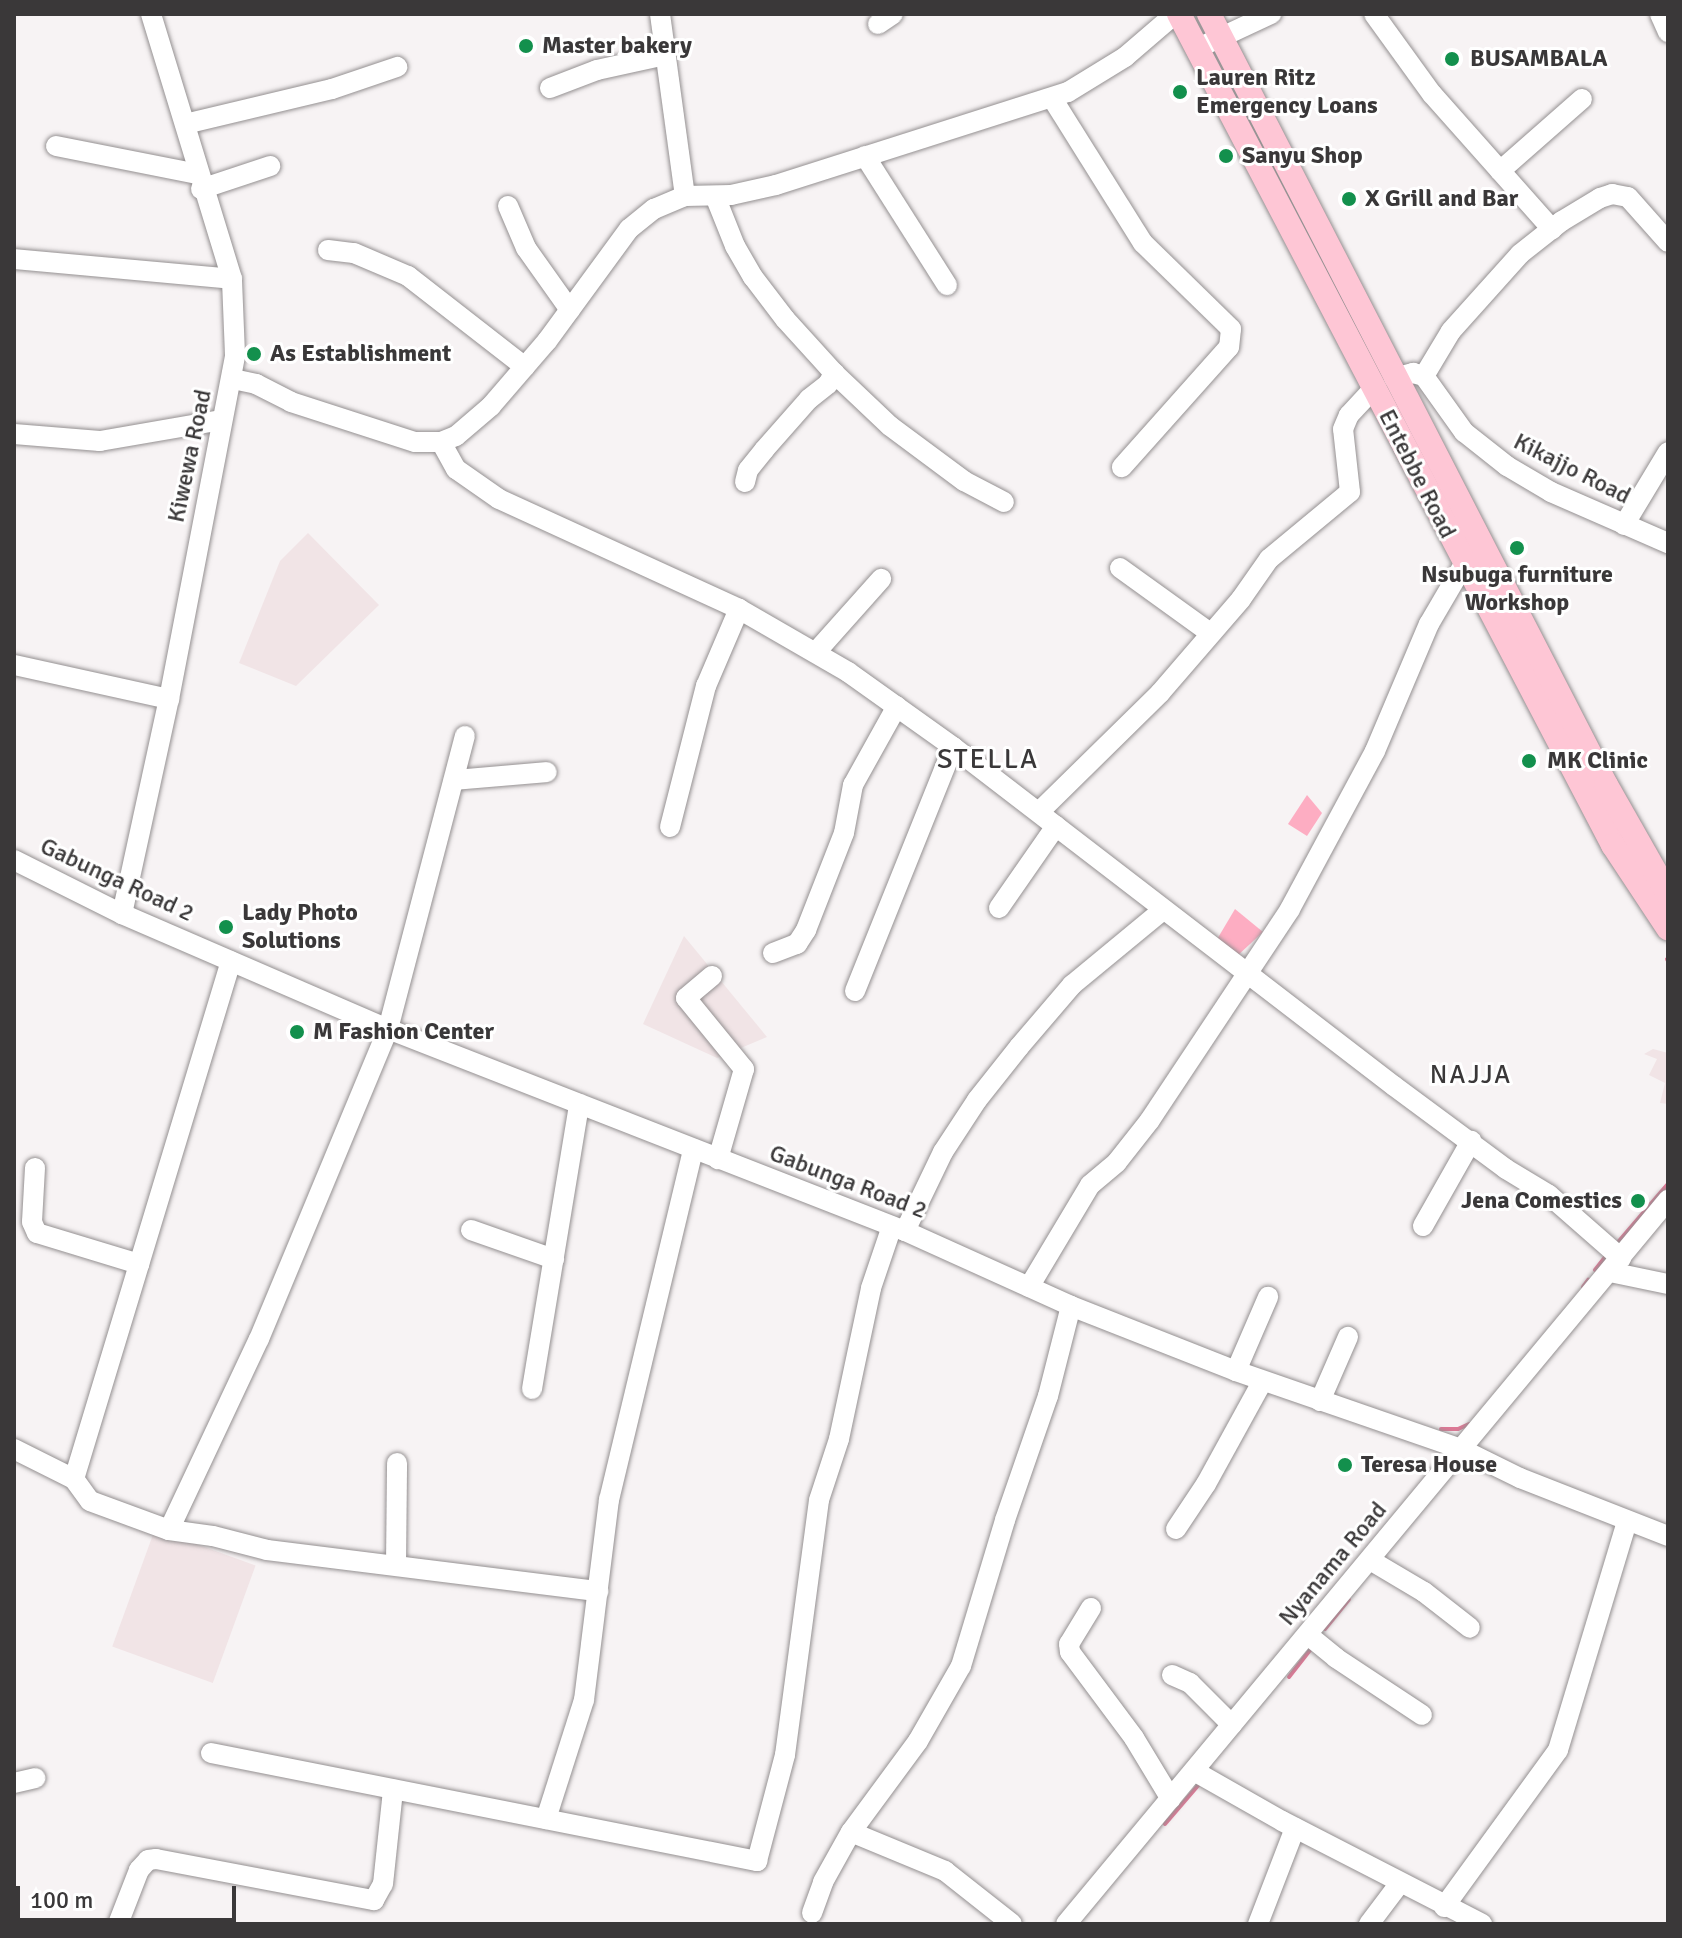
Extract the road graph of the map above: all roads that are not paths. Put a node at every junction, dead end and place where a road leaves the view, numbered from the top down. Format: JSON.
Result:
{"nodes":[{"id":1,"x":151,"y":14,"type":"edge"},
{"id":2,"x":660,"y":14,"type":"edge"},
{"id":3,"x":1177,"y":14,"type":"edge"},
{"id":4,"x":1209,"y":14,"type":"edge"},
{"id":5,"x":1271,"y":14,"type":"edge"},
{"id":6,"x":1374,"y":14,"type":"edge"},
{"id":7,"x":1660,"y":14,"type":"edge"},
{"id":8,"x":1668,"y":32,"type":"edge"},
{"id":9,"x":1221,"y":38,"type":"junction"},
{"id":10,"x":1198,"y":48,"type":"junction"},
{"id":11,"x":665,"y":55,"type":"junction"},
{"id":12,"x":397,"y":67,"type":"dead end"},
{"id":13,"x":550,"y":88,"type":"dead end"},
{"id":14,"x":1052,"y":98,"type":"junction"},
{"id":15,"x":1582,"y":99,"type":"dead end"},
{"id":16,"x":185,"y":124,"type":"junction"},
{"id":17,"x":56,"y":146,"type":"dead end"},
{"id":18,"x":865,"y":156,"type":"junction"},
{"id":19,"x":270,"y":166,"type":"dead end"},
{"id":20,"x":1500,"y":171,"type":"junction"},
{"id":21,"x":200,"y":181,"type":"junction"},
{"id":22,"x":685,"y":196,"type":"junction"},
{"id":23,"x":715,"y":196,"type":"junction"},
{"id":24,"x":508,"y":206,"type":"dead end"},
{"id":25,"x":1552,"y":229,"type":"junction"},
{"id":26,"x":1668,"y":242,"type":"edge"},
{"id":27,"x":328,"y":250,"type":"dead end"},
{"id":28,"x":14,"y":259,"type":"edge"},
{"id":29,"x":232,"y":279,"type":"junction"},
{"id":30,"x":947,"y":285,"type":"dead end"},
{"id":31,"x":570,"y":310,"type":"junction"},
{"id":32,"x":525,"y":367,"type":"junction"},
{"id":33,"x":834,"y":373,"type":"junction"},
{"id":34,"x":233,"y":379,"type":"junction"},
{"id":35,"x":1384,"y":383,"type":"junction"},
{"id":36,"x":1428,"y":383,"type":"junction"},
{"id":37,"x":222,"y":420,"type":"junction"},
{"id":38,"x":14,"y":434,"type":"edge"},
{"id":39,"x":441,"y":442,"type":"junction"},
{"id":40,"x":1668,"y":452,"type":"edge"},
{"id":41,"x":1122,"y":467,"type":"dead end"},
{"id":42,"x":745,"y":482,"type":"dead end"},
{"id":43,"x":1004,"y":502,"type":"dead end"},
{"id":44,"x":1624,"y":525,"type":"junction"},
{"id":45,"x":1668,"y":543,"type":"edge"},
{"id":46,"x":1464,"y":564,"type":"junction"},
{"id":47,"x":1120,"y":568,"type":"dead end"},
{"id":48,"x":881,"y":579,"type":"dead end"},
{"id":49,"x":739,"y":609,"type":"junction"},
{"id":50,"x":1210,"y":633,"type":"junction"},
{"id":51,"x":816,"y":652,"type":"junction"},
{"id":52,"x":14,"y":665,"type":"edge"},
{"id":53,"x":169,"y":699,"type":"junction"},
{"id":54,"x":897,"y":706,"type":"junction"},
{"id":55,"x":465,"y":736,"type":"dead end"},
{"id":56,"x":953,"y":747,"type":"junction"},
{"id":57,"x":547,"y":772,"type":"dead end"},
{"id":58,"x":454,"y":780,"type":"junction"},
{"id":59,"x":1039,"y":812,"type":"junction"},
{"id":60,"x":1056,"y":826,"type":"junction"},
{"id":61,"x":670,"y":827,"type":"dead end"},
{"id":62,"x":14,"y":860,"type":"edge"},
{"id":63,"x":1668,"y":894,"type":"edge"},
{"id":64,"x":999,"y":908,"type":"dead end"},
{"id":65,"x":1163,"y":910,"type":"junction"},
{"id":66,"x":122,"y":914,"type":"junction"},
{"id":67,"x":1668,"y":928,"type":"edge"},
{"id":68,"x":773,"y":953,"type":"dead end"},
{"id":69,"x":231,"y":961,"type":"junction"},
{"id":70,"x":712,"y":976,"type":"dead end"},
{"id":71,"x":1247,"y":976,"type":"junction"},
{"id":72,"x":855,"y":991,"type":"dead end"},
{"id":73,"x":388,"y":1029,"type":"junction"},
{"id":74,"x":579,"y":1104,"type":"junction"},
{"id":75,"x":1471,"y":1141,"type":"junction"},
{"id":76,"x":693,"y":1149,"type":"junction"},
{"id":77,"x":718,"y":1159,"type":"junction"},
{"id":78,"x":35,"y":1168,"type":"dead end"},
{"id":79,"x":1668,"y":1200,"type":"edge"},
{"id":80,"x":1423,"y":1226,"type":"dead end"},
{"id":81,"x":899,"y":1228,"type":"junction"},
{"id":82,"x":471,"y":1230,"type":"dead end"},
{"id":83,"x":554,"y":1259,"type":"junction"},
{"id":84,"x":139,"y":1264,"type":"junction"},
{"id":85,"x":1616,"y":1265,"type":"junction"},
{"id":86,"x":1668,"y":1284,"type":"edge"},
{"id":87,"x":1029,"y":1287,"type":"junction"},
{"id":88,"x":1268,"y":1297,"type":"dead end"},
{"id":89,"x":1071,"y":1306,"type":"junction"},
{"id":90,"x":1348,"y":1337,"type":"dead end"},
{"id":91,"x":1236,"y":1371,"type":"junction"},
{"id":92,"x":1262,"y":1382,"type":"junction"},
{"id":93,"x":532,"y":1389,"type":"dead end"},
{"id":94,"x":1320,"y":1401,"type":"junction"},
{"id":95,"x":14,"y":1449,"type":"edge"},
{"id":96,"x":1461,"y":1449,"type":"junction"},
{"id":97,"x":397,"y":1463,"type":"dead end"},
{"id":98,"x":74,"y":1479,"type":"junction"},
{"id":99,"x":1627,"y":1522,"type":"junction"},
{"id":100,"x":1176,"y":1529,"type":"dead end"},
{"id":101,"x":169,"y":1530,"type":"junction"},
{"id":102,"x":1668,"y":1536,"type":"edge"},
{"id":103,"x":1370,"y":1560,"type":"junction"},
{"id":104,"x":396,"y":1564,"type":"junction"},
{"id":105,"x":598,"y":1591,"type":"junction"},
{"id":106,"x":1091,"y":1608,"type":"dead end"},
{"id":107,"x":1470,"y":1628,"type":"dead end"},
{"id":108,"x":1308,"y":1635,"type":"junction"},
{"id":109,"x":1172,"y":1675,"type":"dead end"},
{"id":110,"x":1422,"y":1715,"type":"dead end"},
{"id":111,"x":1232,"y":1725,"type":"junction"},
{"id":112,"x":211,"y":1753,"type":"dead end"},
{"id":113,"x":1194,"y":1771,"type":"junction"},
{"id":114,"x":35,"y":1778,"type":"dead end"},
{"id":115,"x":14,"y":1783,"type":"edge"},
{"id":116,"x":393,"y":1790,"type":"junction"},
{"id":117,"x":1171,"y":1799,"type":"junction"},
{"id":118,"x":546,"y":1819,"type":"junction"},
{"id":119,"x":1295,"y":1828,"type":"junction"},
{"id":120,"x":851,"y":1832,"type":"junction"},
{"id":121,"x":1400,"y":1883,"type":"junction"},
{"id":122,"x":1444,"y":1907,"type":"junction"},
{"id":123,"x":812,"y":1913,"type":"dead end"},
{"id":124,"x":118,"y":1924,"type":"edge"},
{"id":125,"x":1012,"y":1924,"type":"edge"},
{"id":126,"x":1066,"y":1924,"type":"edge"},
{"id":127,"x":1258,"y":1924,"type":"edge"},
{"id":128,"x":1369,"y":1924,"type":"edge"},
{"id":129,"x":1482,"y":1924,"type":"edge"}],
"edges":[{"from":1,"to":16,"type":"street","name":"Kiwewa Road"},
{"from":2,"to":11,"type":"street"},
{"from":3,"to":10,"type":"main road","name":"Entebbe Road"},
{"from":3,"to":14,"type":"street"},
{"from":4,"to":9,"type":"main road","name":"Entebbe Road"},
{"from":5,"to":9,"type":"street"},
{"from":6,"to":20,"type":"street"},
{"from":7,"to":8,"type":"street"},
{"from":9,"to":10,"type":"street"},
{"from":9,"to":35,"type":"main road","name":"Entebbe Road"},
{"from":10,"to":35,"type":"main road","name":"Entebbe Road"},
{"from":11,"to":13,"type":"street"},
{"from":11,"to":22,"type":"street"},
{"from":12,"to":16,"type":"street"},
{"from":14,"to":18,"type":"street"},
{"from":14,"to":41,"type":"street"},
{"from":15,"to":20,"type":"street"},
{"from":16,"to":21,"type":"street","name":"Kiwewa Road"},
{"from":17,"to":21,"type":"street"},
{"from":18,"to":23,"type":"street"},
{"from":18,"to":30,"type":"street"},
{"from":19,"to":21,"type":"street"},
{"from":20,"to":25,"type":"street"},
{"from":21,"to":29,"type":"street","name":"Kiwewa Road"},
{"from":22,"to":23,"type":"street"},
{"from":22,"to":31,"type":"street"},
{"from":23,"to":33,"type":"street"},
{"from":24,"to":31,"type":"street"},
{"from":25,"to":26,"type":"street"},
{"from":25,"to":36,"type":"street"},
{"from":27,"to":32,"type":"street"},
{"from":28,"to":29,"type":"street"},
{"from":29,"to":34,"type":"street","name":"Kiwewa Road"},
{"from":31,"to":32,"type":"street"},
{"from":32,"to":39,"type":"street"},
{"from":33,"to":42,"type":"street"},
{"from":33,"to":43,"type":"street"},
{"from":34,"to":37,"type":"street","name":"Kiwewa Road"},
{"from":34,"to":39,"type":"street"},
{"from":35,"to":36,"type":"street"},
{"from":35,"to":46,"type":"main road","name":"Entebbe Road"},
{"from":35,"to":50,"type":"street"},
{"from":35,"to":63,"type":"main road","name":"Entebbe Road"},
{"from":36,"to":44,"type":"street","name":"Kikajjo Road"},
{"from":37,"to":38,"type":"street"},
{"from":37,"to":53,"type":"street","name":"Kiwewa Road"},
{"from":39,"to":49,"type":"street"},
{"from":40,"to":44,"type":"street"},
{"from":44,"to":45,"type":"street","name":"Kikajjo Road"},
{"from":46,"to":67,"type":"main road","name":"Entebbe Road"},
{"from":46,"to":71,"type":"street"},
{"from":47,"to":50,"type":"street"},
{"from":48,"to":51,"type":"street"},
{"from":49,"to":51,"type":"street"},
{"from":49,"to":61,"type":"street"},
{"from":50,"to":59,"type":"street"},
{"from":51,"to":54,"type":"street"},
{"from":52,"to":53,"type":"street"},
{"from":53,"to":66,"type":"street","name":"Kiwewa Road"},
{"from":54,"to":56,"type":"street"},
{"from":54,"to":68,"type":"street"},
{"from":55,"to":58,"type":"street"},
{"from":56,"to":59,"type":"street"},
{"from":56,"to":72,"type":"street"},
{"from":57,"to":58,"type":"street"},
{"from":58,"to":73,"type":"street"},
{"from":59,"to":60,"type":"street"},
{"from":60,"to":64,"type":"street"},
{"from":60,"to":65,"type":"street"},
{"from":62,"to":66,"type":"street","name":"Gabunga Road 2"},
{"from":65,"to":71,"type":"street"},
{"from":65,"to":81,"type":"street"},
{"from":66,"to":69,"type":"street","name":"Gabunga Road 2"},
{"from":69,"to":73,"type":"street","name":"Gabunga Road 2"},
{"from":69,"to":84,"type":"street"},
{"from":70,"to":77,"type":"street"},
{"from":71,"to":75,"type":"street"},
{"from":71,"to":87,"type":"street"},
{"from":73,"to":74,"type":"street","name":"Gabunga Road 2"},
{"from":73,"to":101,"type":"street"},
{"from":74,"to":76,"type":"street","name":"Gabunga Road 2"},
{"from":74,"to":83,"type":"street"},
{"from":75,"to":80,"type":"street"},
{"from":75,"to":85,"type":"street"},
{"from":76,"to":77,"type":"street","name":"Gabunga Road 2"},
{"from":76,"to":105,"type":"street"},
{"from":77,"to":81,"type":"street","name":"Gabunga Road 2"},
{"from":78,"to":84,"type":"street"},
{"from":79,"to":85,"type":"street","name":"Nyanama Road"},
{"from":81,"to":87,"type":"street","name":"Gabunga Road 2"},
{"from":81,"to":118,"type":"street"},
{"from":82,"to":83,"type":"street"},
{"from":83,"to":93,"type":"street"},
{"from":84,"to":98,"type":"street"},
{"from":85,"to":86,"type":"street"},
{"from":85,"to":96,"type":"street","name":"Nyanama Road"},
{"from":87,"to":89,"type":"street","name":"Gabunga Road 2"},
{"from":88,"to":91,"type":"street"},
{"from":89,"to":91,"type":"street","name":"Gabunga Road 2"},
{"from":89,"to":120,"type":"street"},
{"from":90,"to":94,"type":"street"},
{"from":91,"to":92,"type":"street","name":"Gabunga Road 2"},
{"from":92,"to":94,"type":"street","name":"Gabunga Road 2"},
{"from":92,"to":100,"type":"street"},
{"from":94,"to":96,"type":"street","name":"Gabunga Road 2"},
{"from":95,"to":98,"type":"street"},
{"from":96,"to":99,"type":"street","name":"Gabunga Road 2"},
{"from":96,"to":103,"type":"street","name":"Nyanama Road"},
{"from":97,"to":104,"type":"street"},
{"from":98,"to":101,"type":"street"},
{"from":99,"to":102,"type":"street","name":"Gabunga Road 2"},
{"from":99,"to":122,"type":"street"},
{"from":101,"to":104,"type":"street"},
{"from":103,"to":107,"type":"street"},
{"from":103,"to":108,"type":"street","name":"Nyanama Road"},
{"from":104,"to":105,"type":"street"},
{"from":105,"to":118,"type":"street"},
{"from":106,"to":117,"type":"street"},
{"from":108,"to":110,"type":"street"},
{"from":108,"to":111,"type":"street","name":"Nyanama Road"},
{"from":109,"to":111,"type":"street"},
{"from":111,"to":113,"type":"street","name":"Nyanama Road"},
{"from":112,"to":116,"type":"street"},
{"from":113,"to":117,"type":"street","name":"Nyanama Road"},
{"from":113,"to":119,"type":"street"},
{"from":114,"to":115,"type":"street"},
{"from":116,"to":118,"type":"street"},
{"from":116,"to":124,"type":"street"},
{"from":117,"to":126,"type":"street","name":"Nyanama Road"},
{"from":119,"to":121,"type":"street"},
{"from":119,"to":127,"type":"street"},
{"from":120,"to":123,"type":"street"},
{"from":120,"to":125,"type":"street"},
{"from":121,"to":122,"type":"street"},
{"from":121,"to":128,"type":"street"},
{"from":122,"to":129,"type":"street"}]}
